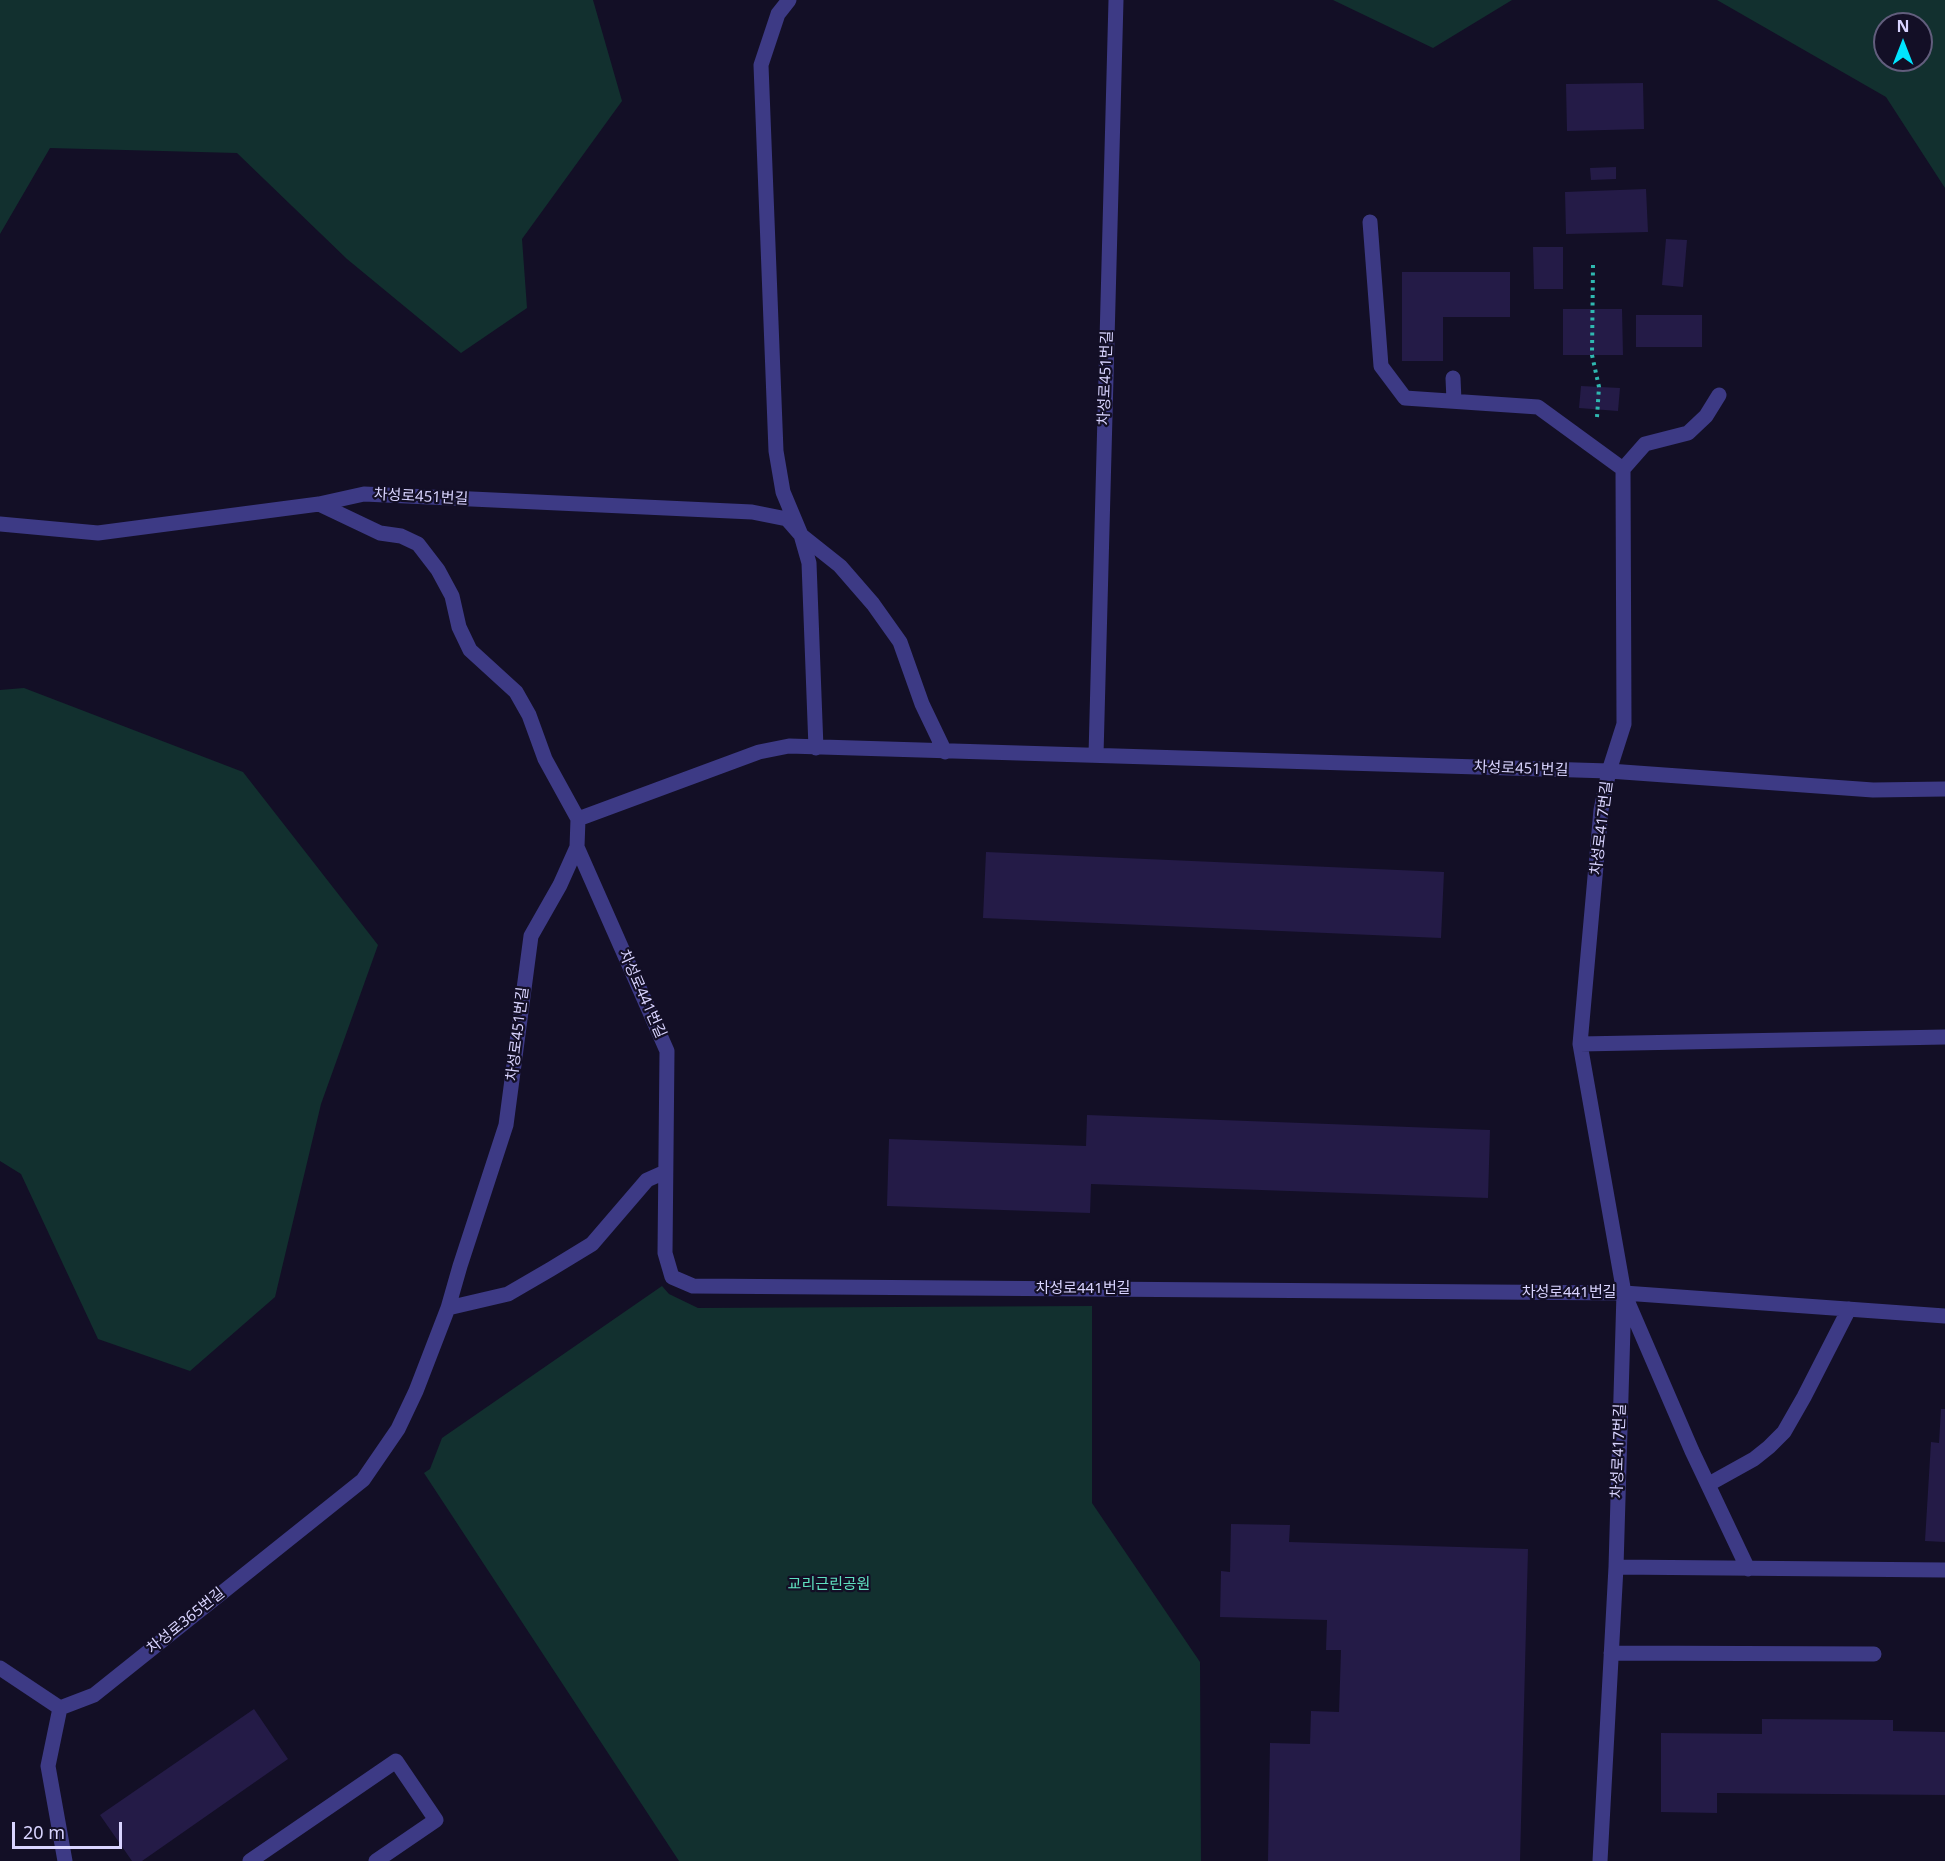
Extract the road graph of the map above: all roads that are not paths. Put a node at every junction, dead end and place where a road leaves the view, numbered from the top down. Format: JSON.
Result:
{"nodes":[{"id":1,"x":789,"y":0,"type":"edge"},
{"id":2,"x":1116,"y":0,"type":"edge"},
{"id":3,"x":1370,"y":222,"type":"dead end"},
{"id":4,"x":1453,"y":378,"type":"dead end"},
{"id":5,"x":1719,"y":395,"type":"dead end"},
{"id":6,"x":1454,"y":401,"type":"junction"},
{"id":7,"x":1623,"y":469,"type":"junction"},
{"id":8,"x":319,"y":504,"type":"junction"},
{"id":9,"x":0,"y":524,"type":"edge"},
{"id":10,"x":801,"y":536,"type":"junction"},
{"id":11,"x":816,"y":748,"type":"junction"},
{"id":12,"x":945,"y":752,"type":"junction"},
{"id":13,"x":1096,"y":756,"type":"junction"},
{"id":14,"x":1609,"y":771,"type":"junction"},
{"id":15,"x":1945,"y":789,"type":"edge"},
{"id":16,"x":578,"y":819,"type":"junction"},
{"id":17,"x":577,"y":847,"type":"junction"},
{"id":18,"x":1945,"y":1037,"type":"edge"},
{"id":19,"x":1580,"y":1044,"type":"junction"},
{"id":20,"x":665,"y":1172,"type":"junction"},
{"id":21,"x":1624,"y":1293,"type":"junction"},
{"id":22,"x":448,"y":1308,"type":"junction"},
{"id":23,"x":1849,"y":1309,"type":"junction"},
{"id":24,"x":1945,"y":1316,"type":"edge"},
{"id":25,"x":363,"y":1480,"type":"joint"},
{"id":26,"x":1709,"y":1484,"type":"junction"},
{"id":27,"x":1616,"y":1567,"type":"junction"},
{"id":28,"x":1748,"y":1569,"type":"junction"},
{"id":29,"x":1945,"y":1570,"type":"edge"},
{"id":30,"x":1611,"y":1653,"type":"junction"},
{"id":31,"x":1874,"y":1654,"type":"dead end"},
{"id":32,"x":0,"y":1668,"type":"edge"},
{"id":33,"x":60,"y":1708,"type":"junction"},
{"id":34,"x":65,"y":1861,"type":"edge"},
{"id":35,"x":250,"y":1861,"type":"edge"},
{"id":36,"x":376,"y":1861,"type":"edge"},
{"id":37,"x":1600,"y":1861,"type":"edge"}],
"edges":[{"from":1,"to":10,"type":"street"},
{"from":2,"to":13,"type":"street","name":"차성로451번길"},
{"from":3,"to":6,"type":"street"},
{"from":4,"to":6,"type":"street"},
{"from":5,"to":7,"type":"street"},
{"from":6,"to":7,"type":"street"},
{"from":7,"to":14,"type":"street","name":"차성로417번길"},
{"from":8,"to":9,"type":"street","name":"차성로451번길"},
{"from":8,"to":10,"type":"street","name":"차성로451번길"},
{"from":8,"to":16,"type":"street"},
{"from":10,"to":11,"type":"street"},
{"from":10,"to":12,"type":"street","name":"차성로451번길"},
{"from":11,"to":12,"type":"street","name":"차성로451번길"},
{"from":11,"to":16,"type":"street","name":"차성로451번길"},
{"from":12,"to":13,"type":"street","name":"차성로451번길"},
{"from":13,"to":14,"type":"street","name":"차성로451번길"},
{"from":14,"to":15,"type":"street","name":"차성로451번길"},
{"from":14,"to":19,"type":"street","name":"차성로417번길"},
{"from":16,"to":17,"type":"street","name":"차성로451번길"},
{"from":17,"to":20,"type":"street","name":"차성로441번길"},
{"from":17,"to":22,"type":"street","name":"차성로451번길"},
{"from":18,"to":19,"type":"street"},
{"from":19,"to":21,"type":"street","name":"차성로417번길"},
{"from":20,"to":21,"type":"street","name":"차성로441번길"},
{"from":20,"to":22,"type":"street"},
{"from":21,"to":23,"type":"street","name":"차성로441번길"},
{"from":21,"to":26,"type":"street"},
{"from":21,"to":27,"type":"street","name":"차성로417번길"},
{"from":22,"to":25,"type":"street","name":"차성로451번길"},
{"from":23,"to":24,"type":"street","name":"차성로441번길"},
{"from":23,"to":26,"type":"street"},
{"from":25,"to":33,"type":"street","name":"차성로365번길"},
{"from":26,"to":28,"type":"street"},
{"from":27,"to":28,"type":"street"},
{"from":27,"to":30,"type":"street","name":"차성로417번길"},
{"from":28,"to":29,"type":"street"},
{"from":30,"to":31,"type":"street"},
{"from":30,"to":37,"type":"street","name":"차성로417번길"},
{"from":32,"to":33,"type":"street"},
{"from":33,"to":34,"type":"street"},
{"from":35,"to":36,"type":"street"}]}
